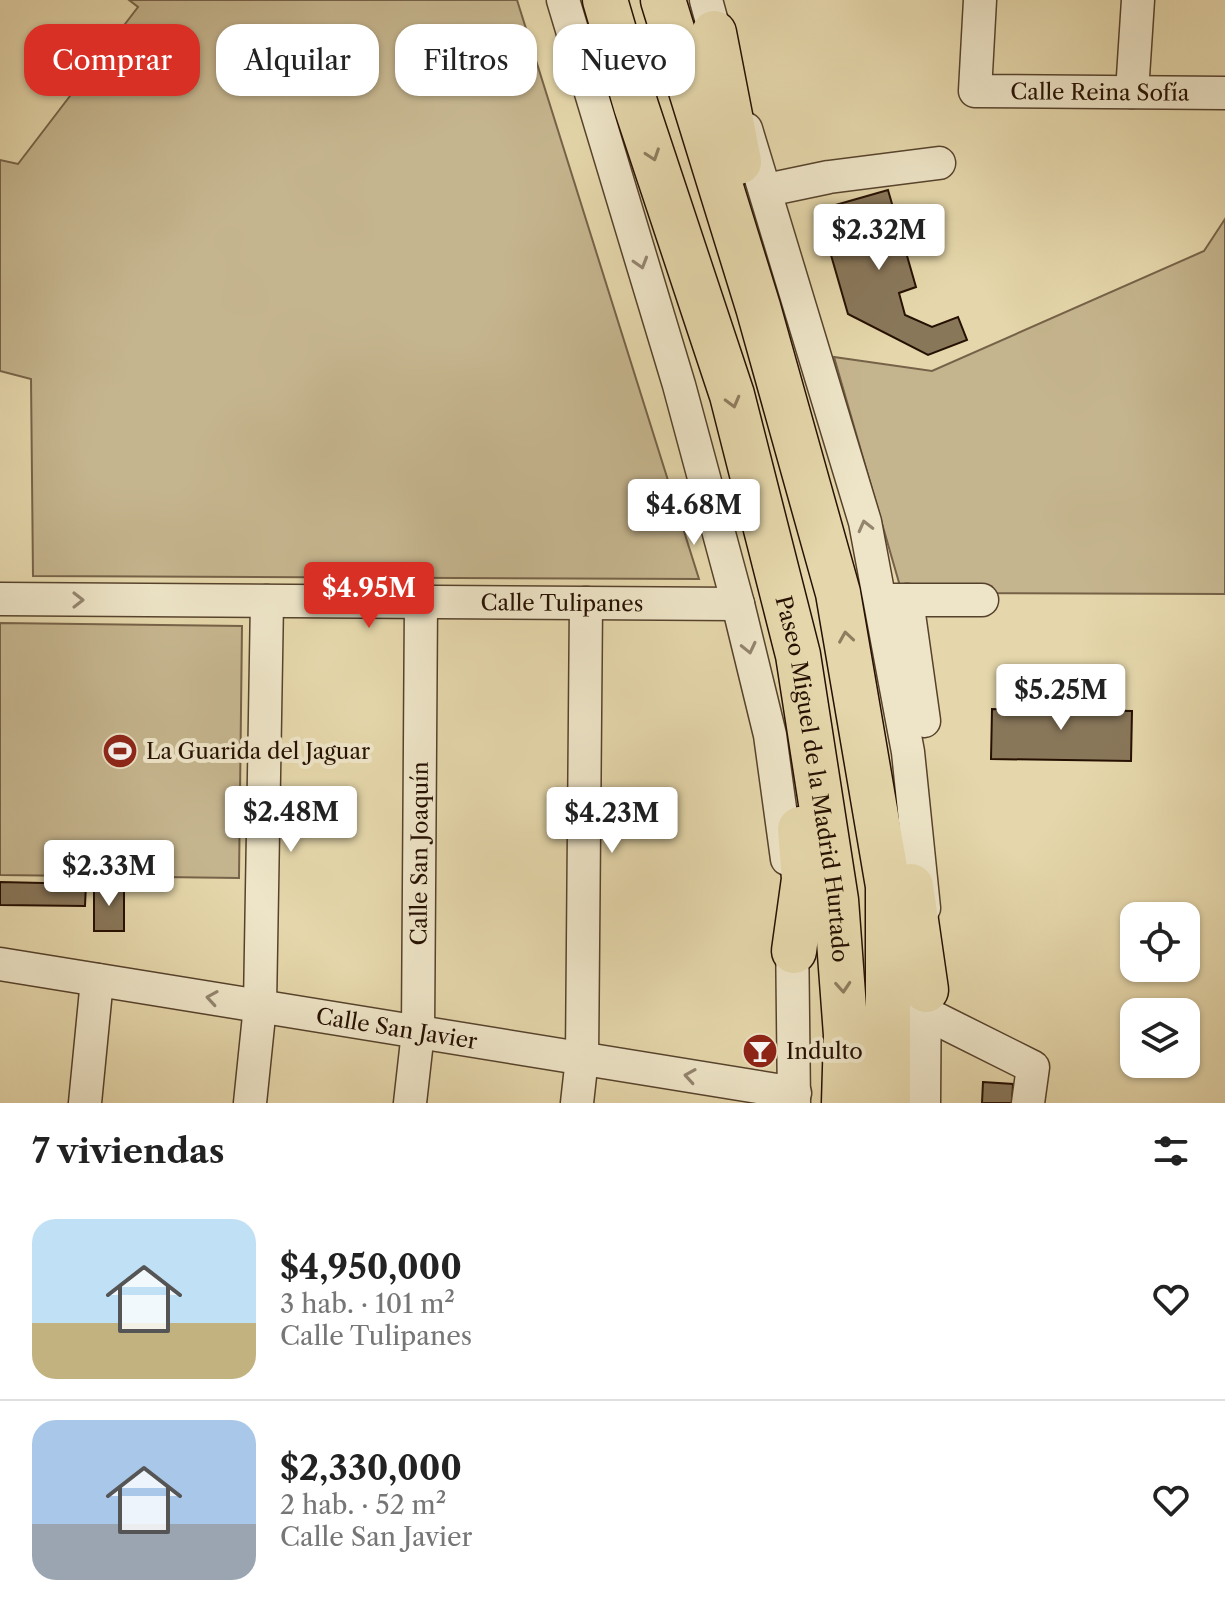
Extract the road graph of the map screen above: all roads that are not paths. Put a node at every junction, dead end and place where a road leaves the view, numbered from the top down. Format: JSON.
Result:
{"nodes":[{"id":1,"x":563,"y":0,"type":"edge"},
{"id":2,"x":589,"y":0,"type":"edge"},
{"id":3,"x":605,"y":0,"type":"edge"},
{"id":4,"x":663,"y":0,"type":"edge"},
{"id":5,"x":980,"y":0,"type":"edge"},
{"id":6,"x":1138,"y":0,"type":"edge"},
{"id":7,"x":710,"y":17,"type":"edge"},
{"id":8,"x":1132,"y":92,"type":"junction"},
{"id":9,"x":1225,"y":93,"type":"edge"},
{"id":10,"x":636,"y":106,"type":"junction"},
{"id":11,"x":939,"y":163,"type":"dead end"},
{"id":12,"x":767,"y":190,"type":"junction"},
{"id":13,"x":758,"y":307,"type":"junction"},
{"id":14,"x":765,"y":536,"type":"junction"},
{"id":15,"x":0,"y":599,"type":"edge"},
{"id":16,"x":895,"y":600,"type":"junction"},
{"id":17,"x":982,"y":600,"type":"dead end"},
{"id":18,"x":267,"y":601,"type":"junction"},
{"id":19,"x":421,"y":602,"type":"junction"},
{"id":20,"x":586,"y":603,"type":"junction"},
{"id":21,"x":738,"y":604,"type":"junction"},
{"id":22,"x":856,"y":698,"type":"junction"},
{"id":23,"x":794,"y":951,"type":"junction"},
{"id":24,"x":0,"y":964,"type":"edge"},
{"id":25,"x":97,"y":980,"type":"junction"},
{"id":26,"x":925,"y":1002,"type":"junction"},
{"id":27,"x":260,"y":1006,"type":"junction"},
{"id":28,"x":418,"y":1032,"type":"junction"},
{"id":29,"x":582,"y":1058,"type":"junction"},
{"id":30,"x":794,"y":1098,"type":"edge"},
{"id":31,"x":85,"y":1103,"type":"edge"},
{"id":32,"x":250,"y":1103,"type":"edge"},
{"id":33,"x":410,"y":1103,"type":"edge"},
{"id":34,"x":577,"y":1103,"type":"edge"},
{"id":35,"x":844,"y":1103,"type":"edge"},
{"id":36,"x":888,"y":1103,"type":"edge"},
{"id":37,"x":924,"y":1103,"type":"edge"},
{"id":38,"x":1028,"y":1103,"type":"edge"}],
"edges":[{"from":1,"to":21,"type":"street","one_way":true},
{"from":2,"to":10,"type":"highway"},
{"from":3,"to":10,"type":"highway","name":"Paseo Miguel de la Madrid Hurtado"},
{"from":4,"to":13,"type":"highway"},
{"from":5,"to":8,"type":"street","name":"Calle Reina Sofía"},
{"from":6,"to":8,"type":"street"},
{"from":7,"to":12,"type":"street"},
{"from":7,"to":13,"type":"highway"},
{"from":8,"to":9,"type":"street","name":"Calle Reina Sofía"},
{"from":10,"to":14,"type":"highway","name":"Paseo Miguel de la Madrid Hurtado","one_way":true},
{"from":11,"to":12,"type":"street"},
{"from":16,"to":12,"type":"street","one_way":true},
{"from":22,"to":13,"type":"highway","one_way":true},
{"from":14,"to":23,"type":"highway"},
{"from":14,"to":35,"type":"highway","name":"Paseo Miguel de la Madrid Hurtado","one_way":true},
{"from":15,"to":18,"type":"street","name":"Calle Tulipanes","one_way":true},
{"from":16,"to":17,"type":"street"},
{"from":16,"to":26,"type":"street"},
{"from":18,"to":19,"type":"street","name":"Calle Tulipanes"},
{"from":18,"to":27,"type":"street"},
{"from":19,"to":20,"type":"street","name":"Calle Tulipanes"},
{"from":19,"to":28,"type":"street","name":"Calle San Joaquín"},
{"from":20,"to":21,"type":"street","name":"Calle Tulipanes"},
{"from":20,"to":29,"type":"street"},
{"from":21,"to":23,"type":"street","one_way":true},
{"from":22,"to":26,"type":"highway"},
{"from":22,"to":36,"type":"highway"},
{"from":23,"to":30,"type":"street"},
{"from":24,"to":25,"type":"street","name":"Calle San Javier"},
{"from":27,"to":25,"type":"street","name":"Calle San Javier","one_way":true},
{"from":25,"to":31,"type":"street"},
{"from":26,"to":37,"type":"street"},
{"from":26,"to":38,"type":"street"},
{"from":27,"to":28,"type":"street","name":"Calle San Javier"},
{"from":27,"to":32,"type":"street"},
{"from":28,"to":29,"type":"street","name":"Calle San Javier"},
{"from":28,"to":33,"type":"street","name":"Calle San Joaquín"},
{"from":30,"to":29,"type":"street","name":"Calle San Javier","one_way":true},
{"from":29,"to":34,"type":"street"}]}
